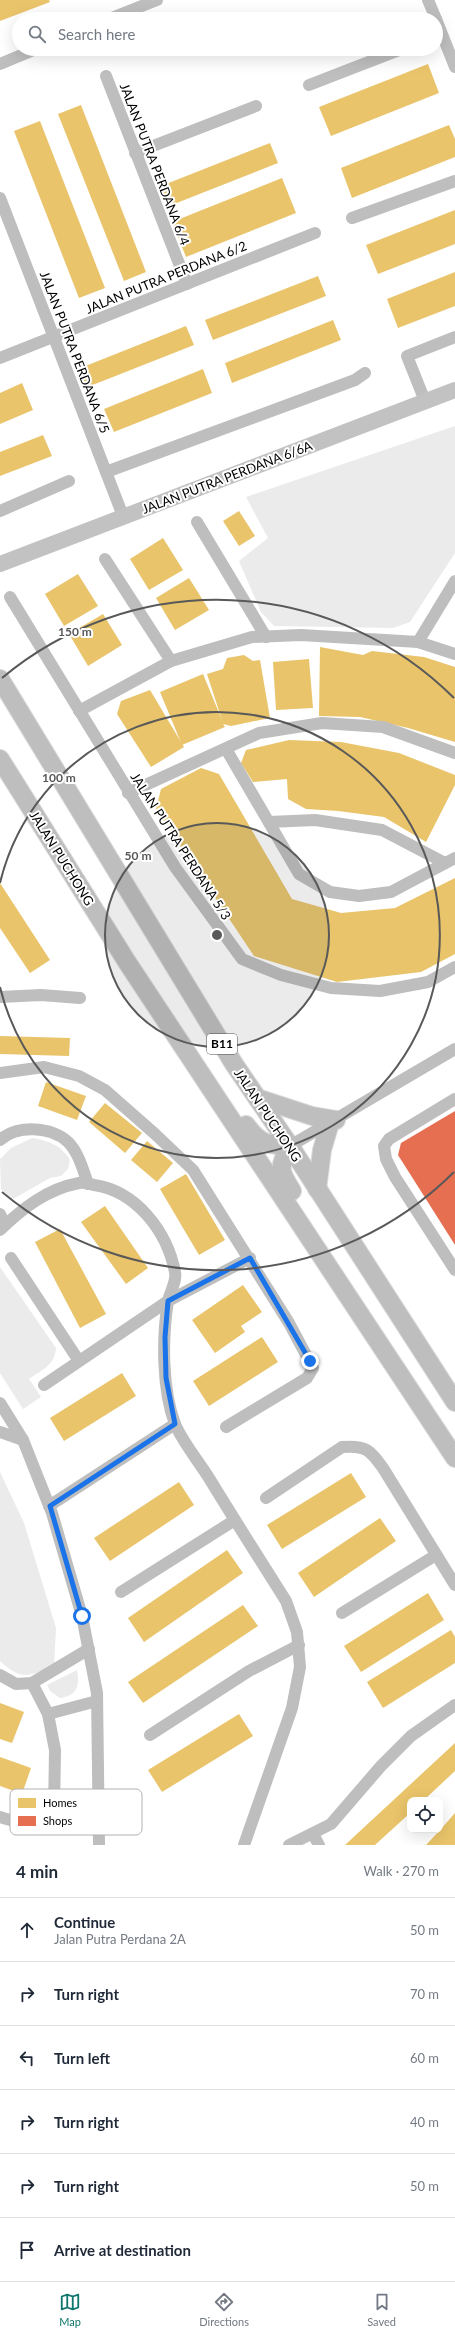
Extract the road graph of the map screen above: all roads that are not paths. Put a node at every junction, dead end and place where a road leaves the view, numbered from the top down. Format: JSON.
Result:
{"nodes":[{"id":1,"x":157,"y":0,"type":"edge"},
{"id":2,"x":428,"y":0,"type":"edge"},
{"id":3,"x":127,"y":12,"type":"edge"},
{"id":4,"x":433,"y":12,"type":"edge"},
{"id":5,"x":443,"y":43,"type":"edge"},
{"id":6,"x":19,"y":56,"type":"edge"},
{"id":7,"x":384,"y":56,"type":"edge"},
{"id":8,"x":0,"y":64,"type":"edge"},
{"id":9,"x":455,"y":67,"type":"edge"},
{"id":10,"x":106,"y":76,"type":"dead end"},
{"id":11,"x":309,"y":85,"type":"dead end"},
{"id":12,"x":256,"y":106,"type":"dead end"},
{"id":13,"x":135,"y":153,"type":"junction"},
{"id":14,"x":455,"y":181,"type":"edge"},
{"id":15,"x":0,"y":198,"type":"edge"},
{"id":16,"x":352,"y":218,"type":"dead end"},
{"id":17,"x":315,"y":233,"type":"dead end"},
{"id":18,"x":187,"y":284,"type":"junction"},
{"id":19,"x":54,"y":337,"type":"junction"},
{"id":20,"x":455,"y":337,"type":"edge"},
{"id":21,"x":0,"y":358,"type":"edge"},
{"id":22,"x":365,"y":373,"type":"dead end"},
{"id":23,"x":455,"y":390,"type":"edge"},
{"id":24,"x":425,"y":401,"type":"junction"},
{"id":25,"x":106,"y":472,"type":"junction"},
{"id":26,"x":69,"y":481,"type":"dead end"},
{"id":27,"x":0,"y":511,"type":"edge"},
{"id":28,"x":123,"y":516,"type":"junction"},
{"id":29,"x":197,"y":522,"type":"dead end"},
{"id":30,"x":105,"y":559,"type":"dead end"},
{"id":31,"x":0,"y":564,"type":"edge"},
{"id":32,"x":455,"y":581,"type":"edge"},
{"id":33,"x":10,"y":597,"type":"dead end"},
{"id":34,"x":266,"y":637,"type":"junction"},
{"id":35,"x":418,"y":642,"type":"junction"},
{"id":36,"x":455,"y":654,"type":"edge"},
{"id":37,"x":171,"y":661,"type":"junction"},
{"id":38,"x":0,"y":679,"type":"edge"},
{"id":39,"x":79,"y":711,"type":"junction"},
{"id":40,"x":226,"y":749,"type":"junction"},
{"id":41,"x":455,"y":753,"type":"edge"},
{"id":42,"x":0,"y":759,"type":"edge"},
{"id":43,"x":128,"y":793,"type":"junction"},
{"id":44,"x":269,"y":822,"type":"junction"},
{"id":45,"x":450,"y":861,"type":"edge"},
{"id":46,"x":455,"y":968,"type":"edge"},
{"id":47,"x":0,"y":986,"type":"edge"},
{"id":48,"x":4,"y":996,"type":"edge"},
{"id":49,"x":80,"y":998,"type":"dead end"},
{"id":50,"x":455,"y":1049,"type":"edge"},
{"id":51,"x":0,"y":1073,"type":"edge"},
{"id":52,"x":213,"y":1089,"type":"junction"},
{"id":53,"x":257,"y":1098,"type":"junction"},
{"id":54,"x":455,"y":1099,"type":"edge"},
{"id":55,"x":333,"y":1122,"type":"junction"},
{"id":56,"x":2,"y":1133,"type":"edge"},
{"id":57,"x":290,"y":1146,"type":"junction"},
{"id":58,"x":88,"y":1184,"type":"junction"},
{"id":59,"x":317,"y":1189,"type":"junction"},
{"id":60,"x":2,"y":1223,"type":"edge"},
{"id":61,"x":312,"y":1241,"type":"junction"},
{"id":62,"x":11,"y":1258,"type":"dead end"},
{"id":63,"x":250,"y":1258,"type":"junction"},
{"id":64,"x":455,"y":1270,"type":"edge"},
{"id":65,"x":168,"y":1301,"type":"junction"},
{"id":66,"x":78,"y":1361,"type":"junction"},
{"id":67,"x":44,"y":1385,"type":"dead end"},
{"id":68,"x":448,"y":1388,"type":"edge"},
{"id":69,"x":455,"y":1402,"type":"edge"},
{"id":70,"x":0,"y":1403,"type":"edge"},
{"id":71,"x":175,"y":1424,"type":"junction"},
{"id":72,"x":226,"y":1427,"type":"dead end"},
{"id":73,"x":0,"y":1432,"type":"edge"},
{"id":74,"x":23,"y":1440,"type":"junction"},
{"id":75,"x":455,"y":1458,"type":"edge"},
{"id":76,"x":266,"y":1498,"type":"dead end"},
{"id":77,"x":50,"y":1506,"type":"junction"},
{"id":78,"x":235,"y":1520,"type":"junction"},
{"id":79,"x":436,"y":1555,"type":"junction"},
{"id":80,"x":455,"y":1585,"type":"edge"},
{"id":81,"x":121,"y":1592,"type":"dead end"},
{"id":82,"x":342,"y":1613,"type":"dead end"},
{"id":83,"x":299,"y":1645,"type":"junction"},
{"id":84,"x":88,"y":1649,"type":"junction"},
{"id":85,"x":0,"y":1675,"type":"edge"},
{"id":86,"x":32,"y":1683,"type":"junction"},
{"id":87,"x":97,"y":1701,"type":"junction"},
{"id":88,"x":455,"y":1704,"type":"edge"},
{"id":89,"x":48,"y":1714,"type":"junction"},
{"id":90,"x":150,"y":1735,"type":"dead end"},
{"id":91,"x":54,"y":1789,"type":"edge"},
{"id":92,"x":98,"y":1789,"type":"edge"},
{"id":93,"x":0,"y":1817,"type":"edge"},
{"id":94,"x":10,"y":1819,"type":"edge"},
{"id":95,"x":313,"y":1834,"type":"junction"},
{"id":96,"x":99,"y":1835,"type":"edge"},
{"id":97,"x":99,"y":1845,"type":"edge"},
{"id":98,"x":244,"y":1845,"type":"edge"},
{"id":99,"x":289,"y":1845,"type":"edge"},
{"id":100,"x":319,"y":1845,"type":"edge"}],
"edges":[{"from":1,"to":3,"type":"street"},
{"from":2,"to":4,"type":"street"},
{"from":5,"to":9,"type":"street"},
{"from":6,"to":8,"type":"street"},
{"from":7,"to":11,"type":"street"},
{"from":10,"to":13,"type":"street","name":"JALAN PUTRA PERDANA 6/4"},
{"from":12,"to":13,"type":"street"},
{"from":13,"to":18,"type":"street","name":"JALAN PUTRA PERDANA 6/4"},
{"from":14,"to":16,"type":"street"},
{"from":15,"to":19,"type":"street","name":"JALAN PUTRA PERDANA 6/5"},
{"from":17,"to":18,"type":"street","name":"JALAN PUTRA PERDANA 6/2"},
{"from":18,"to":19,"type":"street","name":"JALAN PUTRA PERDANA 6/2"},
{"from":19,"to":21,"type":"street","name":"JALAN PUTRA PERDANA 6/2"},
{"from":19,"to":25,"type":"street","name":"JALAN PUTRA PERDANA 6/5"},
{"from":20,"to":24,"type":"street"},
{"from":22,"to":25,"type":"street"},
{"from":23,"to":24,"type":"street","name":"JALAN PUTRA PERDANA 6/6A"},
{"from":24,"to":28,"type":"street","name":"JALAN PUTRA PERDANA 6/6A"},
{"from":25,"to":28,"type":"street","name":"JALAN PUTRA PERDANA 6/5"},
{"from":26,"to":27,"type":"street"},
{"from":28,"to":31,"type":"street","name":"JALAN PUTRA PERDANA 6/6A"},
{"from":29,"to":34,"type":"street"},
{"from":30,"to":37,"type":"street"},
{"from":32,"to":35,"type":"street"},
{"from":33,"to":39,"type":"street","name":"JALAN PUTRA PERDANA 5/3"},
{"from":34,"to":35,"type":"street"},
{"from":34,"to":37,"type":"street"},
{"from":35,"to":36,"type":"street"},
{"from":37,"to":39,"type":"street"},
{"from":38,"to":53,"type":"main road","name":"JALAN PUCHONG","number":"B11"},
{"from":39,"to":43,"type":"street","name":"JALAN PUTRA PERDANA 5/3"},
{"from":40,"to":41,"type":"street"},
{"from":40,"to":43,"type":"street"},
{"from":40,"to":44,"type":"street"},
{"from":42,"to":52,"type":"main road","name":"JALAN PUCHONG","number":"B11"},
{"from":43,"to":46,"type":"street","name":"JALAN PUTRA PERDANA 5/3"},
{"from":44,"to":45,"type":"street"},
{"from":44,"to":45,"type":"street"},
{"from":47,"to":48,"type":"street"},
{"from":48,"to":49,"type":"street"},
{"from":50,"to":55,"type":"street"},
{"from":51,"to":63,"type":"street"},
{"from":52,"to":57,"type":"main road"},
{"from":52,"to":61,"type":"main road","name":"JALAN PUCHONG","number":"B11"},
{"from":53,"to":55,"type":"main road"},
{"from":53,"to":57,"type":"main road","name":"JALAN PUCHONG","number":"B11"},
{"from":54,"to":64,"type":"street"},
{"from":55,"to":57,"type":"street"},
{"from":55,"to":59,"type":"main road"},
{"from":56,"to":58,"type":"street"},
{"from":57,"to":59,"type":"main road","name":"JALAN PUCHONG","number":"B11"},
{"from":57,"to":61,"type":"main road"},
{"from":58,"to":60,"type":"street"},
{"from":58,"to":65,"type":"street"},
{"from":59,"to":68,"type":"main road","name":"JALAN PUCHONG","number":"B11"},
{"from":61,"to":75,"type":"main road","name":"JALAN PUCHONG","number":"B11"},
{"from":62,"to":66,"type":"street"},
{"from":63,"to":65,"type":"street"},
{"from":63,"to":72,"type":"street"},
{"from":65,"to":66,"type":"street"},
{"from":65,"to":71,"type":"street"},
{"from":66,"to":67,"type":"street"},
{"from":68,"to":69,"type":"main road","name":"JALAN PUCHONG","number":"B11"},
{"from":70,"to":74,"type":"street"},
{"from":71,"to":77,"type":"street"},
{"from":71,"to":78,"type":"street"},
{"from":73,"to":74,"type":"street"},
{"from":74,"to":77,"type":"street"},
{"from":76,"to":79,"type":"street"},
{"from":77,"to":84,"type":"street"},
{"from":78,"to":81,"type":"street"},
{"from":78,"to":83,"type":"street"},
{"from":79,"to":80,"type":"street"},
{"from":79,"to":82,"type":"street"},
{"from":83,"to":90,"type":"street"},
{"from":83,"to":98,"type":"street"},
{"from":84,"to":86,"type":"street"},
{"from":84,"to":87,"type":"street"},
{"from":85,"to":86,"type":"street"},
{"from":86,"to":89,"type":"street"},
{"from":87,"to":89,"type":"street"},
{"from":87,"to":92,"type":"street"},
{"from":88,"to":95,"type":"street"},
{"from":89,"to":91,"type":"street"},
{"from":93,"to":94,"type":"street"},
{"from":95,"to":99,"type":"street"},
{"from":95,"to":100,"type":"street"},
{"from":96,"to":97,"type":"street"}]}
